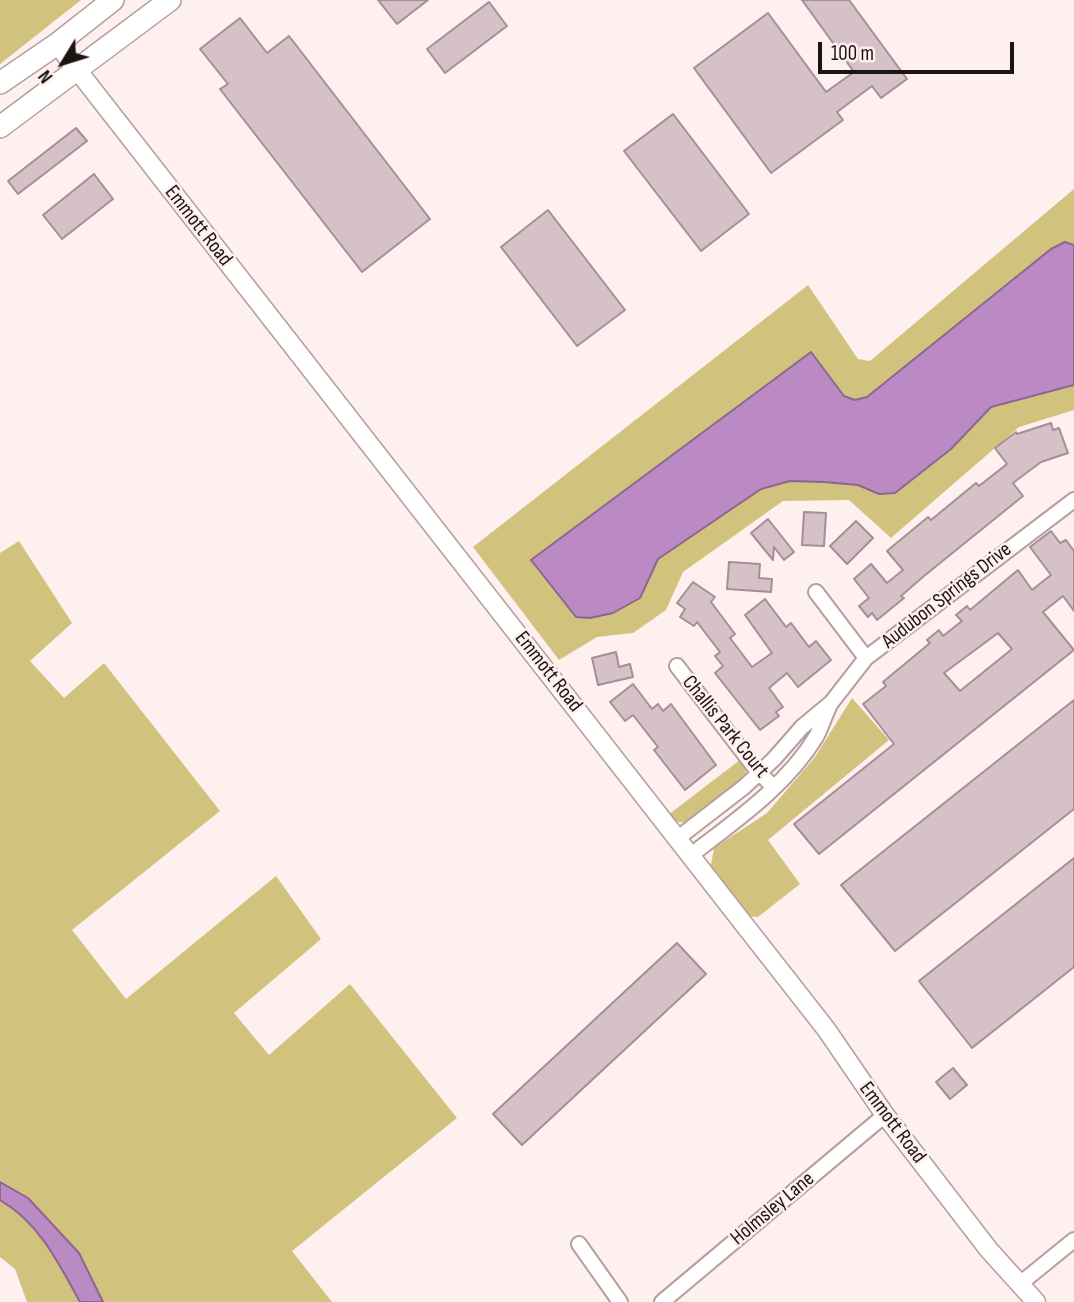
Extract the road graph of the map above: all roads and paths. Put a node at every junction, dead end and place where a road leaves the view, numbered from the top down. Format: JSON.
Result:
{"nodes":[{"id":1,"x":113,"y":0,"type":"edge"},
{"id":2,"x":170,"y":0,"type":"edge"},
{"id":3,"x":57,"y":44,"type":"junction"},
{"id":4,"x":76,"y":70,"type":"junction"},
{"id":5,"x":0,"y":83,"type":"edge"},
{"id":6,"x":0,"y":127,"type":"edge"},
{"id":7,"x":1074,"y":499,"type":"edge"},
{"id":8,"x":816,"y":592,"type":"dead end"},
{"id":9,"x":866,"y":658,"type":"junction"},
{"id":10,"x":677,"y":666,"type":"dead end"},
{"id":11,"x":831,"y":703,"type":"junction"},
{"id":12,"x":759,"y":773,"type":"junction"},
{"id":13,"x":774,"y":787,"type":"junction"},
{"id":14,"x":678,"y":838,"type":"junction"},
{"id":15,"x":691,"y":855,"type":"junction"},
{"id":16,"x":885,"y":1115,"type":"junction"},
{"id":17,"x":1074,"y":1240,"type":"edge"},
{"id":18,"x":579,"y":1244,"type":"dead end"},
{"id":19,"x":1021,"y":1283,"type":"junction"},
{"id":20,"x":620,"y":1302,"type":"edge"},
{"id":21,"x":662,"y":1302,"type":"edge"},
{"id":22,"x":1036,"y":1302,"type":"edge"}],
"edges":[{"from":1,"to":3,"type":"main road"},
{"from":2,"to":4,"type":"main road"},
{"from":3,"to":4,"type":"street","name":"Emmott Road"},
{"from":3,"to":5,"type":"main road"},
{"from":4,"to":6,"type":"main road"},
{"from":4,"to":14,"type":"street","name":"Emmott Road"},
{"from":7,"to":9,"type":"street","name":"Audubon Springs Drive"},
{"from":8,"to":9,"type":"street"},
{"from":9,"to":11,"type":"street","name":"Audubon Springs Drive"},
{"from":10,"to":12,"type":"street","name":"Challis Park Court"},
{"from":11,"to":12,"type":"street","name":"Audubon Springs Drive"},
{"from":11,"to":13,"type":"street","name":"Audubon Springs Drive"},
{"from":12,"to":13,"type":"street","name":"Challis Park Court"},
{"from":12,"to":14,"type":"street","name":"Audubon Springs Drive"},
{"from":13,"to":15,"type":"street","name":"Audubon Springs Drive"},
{"from":14,"to":15,"type":"street","name":"Emmott Road"},
{"from":15,"to":16,"type":"street","name":"Emmott Road"},
{"from":16,"to":19,"type":"street","name":"Emmott Road"},
{"from":16,"to":21,"type":"street","name":"Holmsley Lane"},
{"from":17,"to":19,"type":"street"},
{"from":18,"to":20,"type":"street"},
{"from":19,"to":22,"type":"street","name":"Emmott Road"}]}
